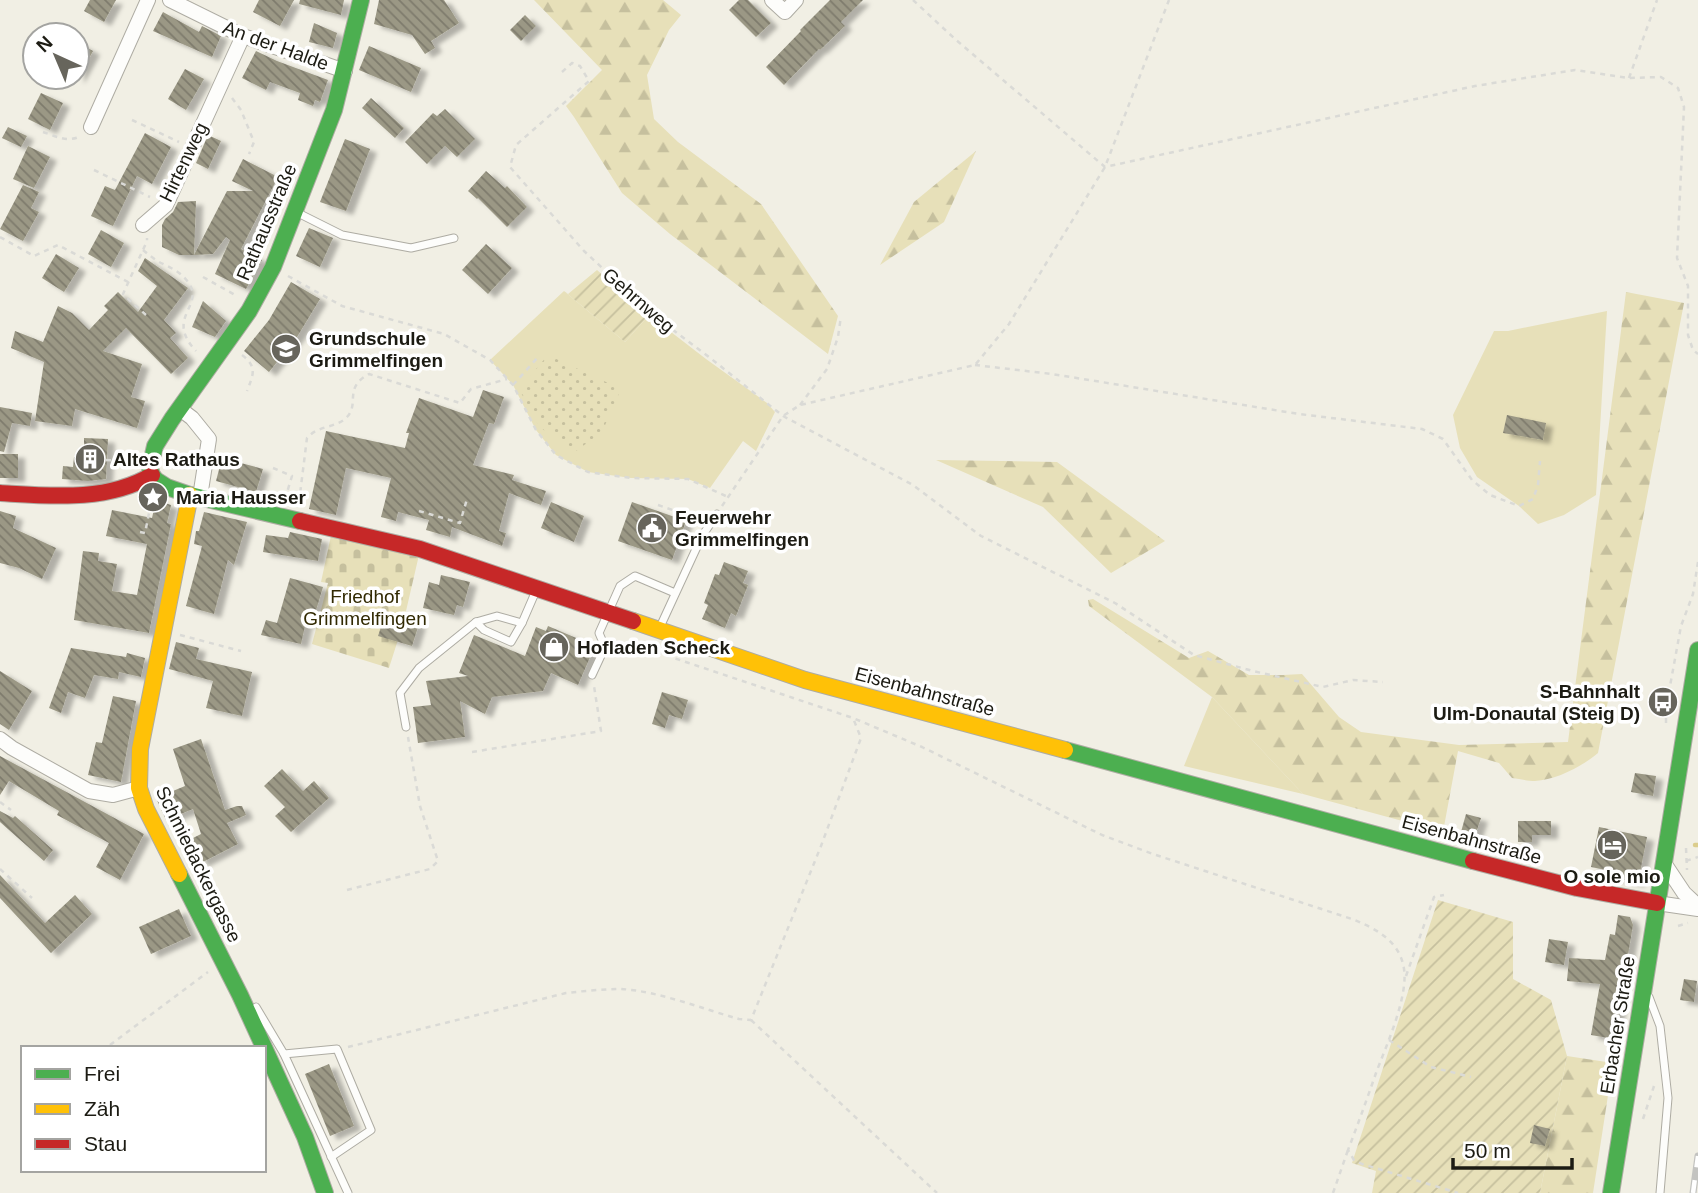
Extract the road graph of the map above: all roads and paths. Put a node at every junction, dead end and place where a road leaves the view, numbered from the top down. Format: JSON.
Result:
{"nodes":[{"id":1,"x":148,"y":0,"type":"edge"},
{"id":2,"x":170,"y":0,"type":"edge"},
{"id":3,"x":360,"y":0,"type":"edge"},
{"id":4,"x":772,"y":0,"type":"edge"},
{"id":5,"x":796,"y":0,"type":"edge"},
{"id":6,"x":913,"y":0,"type":"edge"},
{"id":7,"x":1169,"y":0,"type":"edge"},
{"id":8,"x":1657,"y":0,"type":"edge"},
{"id":9,"x":243,"y":36,"type":"junction"},
{"id":10,"x":345,"y":71,"type":"junction"},
{"id":11,"x":562,"y":72,"type":"dead end"},
{"id":12,"x":1629,"y":78,"type":"junction"},
{"id":13,"x":219,"y":87,"type":"junction"},
{"id":14,"x":132,"y":120,"type":"dead end"},
{"id":15,"x":91,"y":127,"type":"joint"},
{"id":16,"x":43,"y":132,"type":"dead end"},
{"id":17,"x":192,"y":147,"type":"junction"},
{"id":18,"x":249,"y":154,"type":"dead end"},
{"id":19,"x":1105,"y":167,"type":"junction"},
{"id":20,"x":94,"y":170,"type":"dead end"},
{"id":21,"x":166,"y":205,"type":"junction"},
{"id":22,"x":294,"y":211,"type":"junction"},
{"id":23,"x":144,"y":225,"type":"joint"},
{"id":24,"x":0,"y":237,"type":"edge"},
{"id":25,"x":454,"y":238,"type":"dead end"},
{"id":26,"x":143,"y":250,"type":"junction"},
{"id":27,"x":273,"y":267,"type":"junction"},
{"id":28,"x":203,"y":277,"type":"dead end"},
{"id":29,"x":128,"y":282,"type":"junction"},
{"id":30,"x":253,"y":304,"type":"junction"},
{"id":31,"x":146,"y":315,"type":"dead end"},
{"id":32,"x":841,"y":316,"type":"dead end"},
{"id":33,"x":226,"y":344,"type":"junction"},
{"id":34,"x":1698,"y":354,"type":"edge"},
{"id":35,"x":539,"y":356,"type":"dead end"},
{"id":36,"x":212,"y":364,"type":"junction"},
{"id":37,"x":975,"y":365,"type":"junction"},
{"id":38,"x":507,"y":379,"type":"junction"},
{"id":39,"x":513,"y":385,"type":"junction"},
{"id":40,"x":247,"y":391,"type":"dead end"},
{"id":41,"x":800,"y":405,"type":"junction"},
{"id":42,"x":180,"y":410,"type":"junction"},
{"id":43,"x":783,"y":416,"type":"junction"},
{"id":44,"x":106,"y":460,"type":"dead end"},
{"id":45,"x":130,"y":461,"type":"dead end"},
{"id":46,"x":1540,"y":461,"type":"dead end"},
{"id":47,"x":273,"y":468,"type":"dead end"},
{"id":48,"x":155,"y":479,"type":"junction"},
{"id":49,"x":0,"y":493,"type":"edge"},
{"id":50,"x":195,"y":496,"type":"junction"},
{"id":51,"x":728,"y":497,"type":"junction"},
{"id":52,"x":467,"y":499,"type":"dead end"},
{"id":53,"x":658,"y":505,"type":"dead end"},
{"id":54,"x":419,"y":511,"type":"dead end"},
{"id":55,"x":717,"y":514,"type":"joint"},
{"id":56,"x":289,"y":518,"type":"junction"},
{"id":57,"x":711,"y":523,"type":"junction"},
{"id":58,"x":140,"y":532,"type":"dead end"},
{"id":59,"x":537,"y":589,"type":"junction"},
{"id":60,"x":675,"y":593,"type":"junction"},
{"id":61,"x":608,"y":613,"type":"junction"},
{"id":62,"x":476,"y":622,"type":"junction"},
{"id":63,"x":522,"y":623,"type":"junction"},
{"id":64,"x":163,"y":630,"type":"junction"},
{"id":65,"x":658,"y":631,"type":"junction"},
{"id":66,"x":1698,"y":650,"type":"edge"},
{"id":67,"x":241,"y":651,"type":"dead end"},
{"id":68,"x":592,"y":675,"type":"joint"},
{"id":69,"x":1384,"y":682,"type":"dead end"},
{"id":70,"x":853,"y":718,"type":"junction"},
{"id":71,"x":406,"y":727,"type":"joint"},
{"id":72,"x":0,"y":739,"type":"edge"},
{"id":73,"x":472,"y":752,"type":"dead end"},
{"id":74,"x":139,"y":788,"type":"junction"},
{"id":75,"x":0,"y":802,"type":"edge"},
{"id":76,"x":11,"y":810,"type":"dead end"},
{"id":77,"x":1686,"y":844,"type":"dead end"},
{"id":78,"x":1698,"y":857,"type":"edge"},
{"id":79,"x":1686,"y":861,"type":"junction"},
{"id":80,"x":1664,"y":863,"type":"junction"},
{"id":81,"x":0,"y":869,"type":"edge"},
{"id":82,"x":1688,"y":872,"type":"dead end"},
{"id":83,"x":347,"y":890,"type":"dead end"},
{"id":84,"x":1444,"y":895,"type":"dead end"},
{"id":85,"x":32,"y":898,"type":"dead end"},
{"id":86,"x":1657,"y":902,"type":"junction"},
{"id":87,"x":1698,"y":907,"type":"edge"},
{"id":88,"x":223,"y":961,"type":"junction"},
{"id":89,"x":1405,"y":979,"type":"junction"},
{"id":90,"x":1645,"y":986,"type":"junction"},
{"id":91,"x":240,"y":995,"type":"junction"},
{"id":92,"x":751,"y":1020,"type":"junction"},
{"id":93,"x":1389,"y":1040,"type":"junction"},
{"id":94,"x":110,"y":1045,"type":"dead end"},
{"id":95,"x":264,"y":1046,"type":"edge"},
{"id":96,"x":337,"y":1049,"type":"junction"},
{"id":97,"x":266,"y":1051,"type":"edge"},
{"id":98,"x":284,"y":1054,"type":"junction"},
{"id":99,"x":1471,"y":1077,"type":"dead end"},
{"id":100,"x":1348,"y":1150,"type":"junction"},
{"id":101,"x":331,"y":1157,"type":"junction"},
{"id":102,"x":1447,"y":1192,"type":"edge"},
{"id":103,"x":325,"y":1193,"type":"edge"},
{"id":104,"x":348,"y":1193,"type":"edge"},
{"id":105,"x":937,"y":1193,"type":"edge"},
{"id":106,"x":1334,"y":1193,"type":"edge"},
{"id":107,"x":1458,"y":1193,"type":"edge"},
{"id":108,"x":1611,"y":1193,"type":"edge"},
{"id":109,"x":1660,"y":1193,"type":"edge"}],
"edges":[{"from":1,"to":15,"type":"street"},
{"from":2,"to":9,"type":"street","name":"An der Halde"},
{"from":3,"to":10,"type":"street","name":"Rathausstraße"},
{"from":4,"to":5,"type":"street"},
{"from":6,"to":19,"type":"path"},
{"from":7,"to":19,"type":"path"},
{"from":8,"to":12,"type":"path"},
{"from":9,"to":10,"type":"street","name":"An der Halde"},
{"from":9,"to":13,"type":"street","name":"Hirtenweg"},
{"from":10,"to":22,"type":"street","name":"Rathausstraße"},
{"from":11,"to":43,"type":"path","name":"Gehrnweg"},
{"from":12,"to":19,"type":"path"},
{"from":12,"to":34,"type":"path"},
{"from":13,"to":17,"type":"street","name":"Hirtenweg"},
{"from":13,"to":18,"type":"path"},
{"from":14,"to":17,"type":"path"},
{"from":15,"to":16,"type":"path"},
{"from":17,"to":21,"type":"street","name":"Hirtenweg"},
{"from":19,"to":37,"type":"path"},
{"from":20,"to":21,"type":"path"},
{"from":21,"to":23,"type":"street","name":"Hirtenweg"},
{"from":22,"to":25,"type":"lane"},
{"from":22,"to":27,"type":"street","name":"Rathausstraße"},
{"from":23,"to":26,"type":"path"},
{"from":24,"to":29,"type":"path"},
{"from":26,"to":29,"type":"path"},
{"from":26,"to":36,"type":"path"},
{"from":27,"to":30,"type":"street","name":"Rathausstraße"},
{"from":27,"to":38,"type":"path"},
{"from":28,"to":30,"type":"path"},
{"from":29,"to":31,"type":"path"},
{"from":30,"to":33,"type":"street","name":"Rathausstraße"},
{"from":32,"to":41,"type":"path"},
{"from":33,"to":36,"type":"street","name":"Rathausstraße"},
{"from":33,"to":40,"type":"path"},
{"from":35,"to":39,"type":"path"},
{"from":36,"to":42,"type":"street","name":"Rathausstraße"},
{"from":37,"to":41,"type":"path"},
{"from":37,"to":46,"type":"path"},
{"from":38,"to":39,"type":"path"},
{"from":38,"to":56,"type":"path"},
{"from":39,"to":51,"type":"path"},
{"from":41,"to":43,"type":"path"},
{"from":42,"to":48,"type":"street","name":"Rathausstraße"},
{"from":42,"to":50,"type":"street"},
{"from":43,"to":51,"type":"path"},
{"from":43,"to":69,"type":"path","name":"Gehrnweg"},
{"from":44,"to":45,"type":"path"},
{"from":47,"to":56,"type":"path"},
{"from":48,"to":49,"type":"street"},
{"from":48,"to":50,"type":"street"},
{"from":48,"to":58,"type":"path"},
{"from":50,"to":56,"type":"street","name":"Eisenbahnstraße"},
{"from":50,"to":64,"type":"street","name":"Schmiedackergasse"},
{"from":51,"to":55,"type":"path"},
{"from":52,"to":54,"type":"path"},
{"from":53,"to":57,"type":"path"},
{"from":55,"to":57,"type":"lane"},
{"from":56,"to":59,"type":"street","name":"Eisenbahnstraße"},
{"from":57,"to":60,"type":"lane"},
{"from":59,"to":61,"type":"street","name":"Eisenbahnstraße"},
{"from":59,"to":63,"type":"lane"},
{"from":60,"to":61,"type":"lane"},
{"from":60,"to":65,"type":"lane"},
{"from":61,"to":65,"type":"street","name":"Eisenbahnstraße"},
{"from":61,"to":68,"type":"lane"},
{"from":62,"to":63,"type":"lane"},
{"from":62,"to":63,"type":"lane"},
{"from":62,"to":71,"type":"lane"},
{"from":64,"to":67,"type":"path"},
{"from":64,"to":74,"type":"street","name":"Schmiedackergasse"},
{"from":65,"to":70,"type":"path"},
{"from":65,"to":86,"type":"street","name":"Eisenbahnstraße"},
{"from":66,"to":80,"type":"street","name":"Erbacher Straße"},
{"from":68,"to":73,"type":"path"},
{"from":70,"to":89,"type":"path"},
{"from":70,"to":92,"type":"path"},
{"from":71,"to":83,"type":"path"},
{"from":72,"to":74,"type":"street"},
{"from":74,"to":88,"type":"street","name":"Schmiedackergasse"},
{"from":75,"to":76,"type":"path"},
{"from":77,"to":79,"type":"path"},
{"from":78,"to":79,"type":"path"},
{"from":79,"to":82,"type":"path"},
{"from":80,"to":86,"type":"street","name":"Erbacher Straße"},
{"from":80,"to":87,"type":"street"},
{"from":81,"to":85,"type":"path"},
{"from":84,"to":89,"type":"path"},
{"from":86,"to":87,"type":"street"},
{"from":86,"to":90,"type":"street","name":"Erbacher Straße"},
{"from":88,"to":91,"type":"street","name":"Schmiedackergasse"},
{"from":88,"to":94,"type":"path"},
{"from":89,"to":93,"type":"path"},
{"from":90,"to":108,"type":"street","name":"Erbacher Straße"},
{"from":90,"to":109,"type":"lane"},
{"from":91,"to":95,"type":"street","name":"Schmiedackergasse"},
{"from":91,"to":98,"type":"lane"},
{"from":92,"to":96,"type":"path"},
{"from":92,"to":105,"type":"path"},
{"from":93,"to":99,"type":"path"},
{"from":93,"to":100,"type":"path"},
{"from":96,"to":98,"type":"lane"},
{"from":96,"to":101,"type":"lane"},
{"from":97,"to":103,"type":"street","name":"Schmiedackergasse"},
{"from":98,"to":101,"type":"lane"},
{"from":100,"to":102,"type":"path"},
{"from":100,"to":106,"type":"path"},
{"from":101,"to":104,"type":"lane"},
{"from":102,"to":107,"type":"path"}]}
